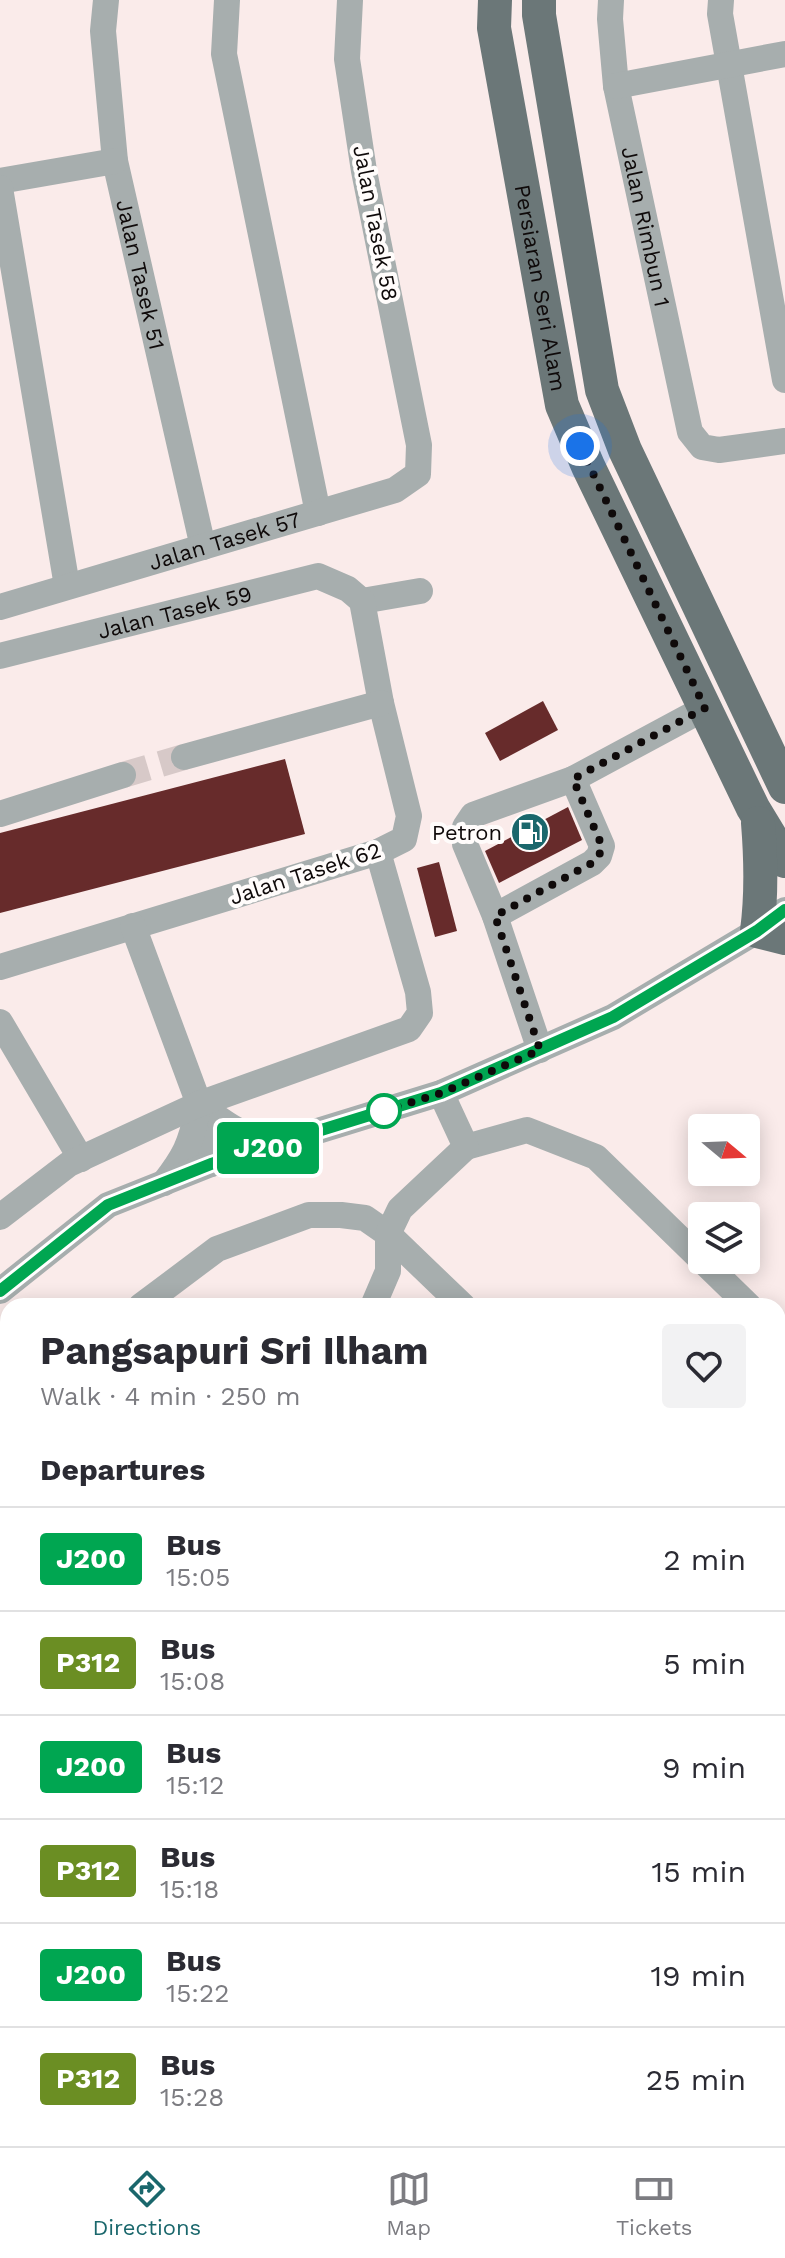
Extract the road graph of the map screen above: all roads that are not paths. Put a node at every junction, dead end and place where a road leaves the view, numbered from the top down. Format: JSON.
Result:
{"nodes":[{"id":1,"x":106,"y":0,"type":"edge"},
{"id":2,"x":227,"y":0,"type":"edge"},
{"id":3,"x":350,"y":0,"type":"edge"},
{"id":4,"x":495,"y":0,"type":"edge"},
{"id":5,"x":539,"y":0,"type":"edge"},
{"id":6,"x":611,"y":0,"type":"edge"},
{"id":7,"x":721,"y":0,"type":"edge"},
{"id":8,"x":785,"y":54,"type":"edge"},
{"id":9,"x":729,"y":65,"type":"junction"},
{"id":10,"x":616,"y":86,"type":"junction"},
{"id":11,"x":115,"y":161,"type":"junction"},
{"id":12,"x":0,"y":181,"type":"edge"},
{"id":13,"x":0,"y":188,"type":"edge"},
{"id":14,"x":785,"y":380,"type":"edge"},
{"id":15,"x":785,"y":441,"type":"edge"},
{"id":16,"x":419,"y":445,"type":"joint"},
{"id":17,"x":318,"y":513,"type":"junction"},
{"id":18,"x":203,"y":547,"type":"junction"},
{"id":19,"x":67,"y":586,"type":"junction"},
{"id":20,"x":420,"y":591,"type":"dead end"},
{"id":21,"x":355,"y":595,"type":"junction"},
{"id":22,"x":0,"y":607,"type":"edge"},
{"id":23,"x":0,"y":656,"type":"edge"},
{"id":24,"x":381,"y":703,"type":"junction"},
{"id":25,"x":705,"y":708,"type":"junction"},
{"id":26,"x":184,"y":757,"type":"tunnel mouth"},
{"id":27,"x":123,"y":775,"type":"tunnel mouth"},
{"id":28,"x":573,"y":779,"type":"junction"},
{"id":29,"x":785,"y":787,"type":"edge"},
{"id":30,"x":0,"y":814,"type":"edge"},
{"id":31,"x":757,"y":815,"type":"junction"},
{"id":32,"x":378,"y":852,"type":"junction"},
{"id":33,"x":785,"y":861,"type":"edge"},
{"id":34,"x":785,"y":910,"type":"edge"},
{"id":35,"x":495,"y":916,"type":"junction"},
{"id":36,"x":133,"y":926,"type":"junction"},
{"id":37,"x":771,"y":934,"type":"edge"},
{"id":38,"x":0,"y":967,"type":"edge"},
{"id":39,"x":0,"y":1022,"type":"edge"},
{"id":40,"x":540,"y":1050,"type":"junction"},
{"id":41,"x":441,"y":1093,"type":"junction"},
{"id":42,"x":199,"y":1104,"type":"junction"},
{"id":43,"x":278,"y":1145,"type":"junction"},
{"id":44,"x":466,"y":1147,"type":"junction"},
{"id":45,"x":81,"y":1159,"type":"junction"},
{"id":46,"x":211,"y":1164,"type":"junction"},
{"id":47,"x":164,"y":1183,"type":"junction"},
{"id":48,"x":0,"y":1217,"type":"edge"},
{"id":49,"x":388,"y":1234,"type":"junction"},
{"id":50,"x":0,"y":1291,"type":"edge"},
{"id":51,"x":152,"y":1298,"type":"edge"},
{"id":52,"x":376,"y":1298,"type":"edge"},
{"id":53,"x":455,"y":1298,"type":"edge"},
{"id":54,"x":738,"y":1298,"type":"edge"}],
"edges":[{"from":1,"to":11,"type":"street","name":"Jalan Tasek 51"},
{"from":2,"to":17,"type":"street"},
{"from":3,"to":16,"type":"street","name":"Jalan Tasek 58"},
{"from":4,"to":25,"type":"main road","name":"Persiaran Seri Alam"},
{"from":5,"to":29,"type":"main road","name":"Persiaran Seri Alam"},
{"from":6,"to":10,"type":"street","name":"Jalan Rimbun 1"},
{"from":7,"to":9,"type":"street"},
{"from":8,"to":9,"type":"street"},
{"from":9,"to":10,"type":"street"},
{"from":9,"to":14,"type":"street"},
{"from":10,"to":15,"type":"street","name":"Jalan Rimbun 1"},
{"from":11,"to":12,"type":"street"},
{"from":11,"to":18,"type":"street","name":"Jalan Tasek 51"},
{"from":13,"to":19,"type":"street"},
{"from":16,"to":17,"type":"street","name":"Jalan Tasek 57"},
{"from":17,"to":18,"type":"street","name":"Jalan Tasek 57"},
{"from":18,"to":19,"type":"street","name":"Jalan Tasek 57"},
{"from":19,"to":22,"type":"street","name":"Jalan Tasek 57"},
{"from":20,"to":21,"type":"street"},
{"from":21,"to":23,"type":"street","name":"Jalan Tasek 59"},
{"from":21,"to":24,"type":"street","name":"Jalan Tasek 62"},
{"from":24,"to":26,"type":"street"},
{"from":24,"to":32,"type":"street","name":"Jalan Tasek 62"},
{"from":25,"to":28,"type":"street"},
{"from":25,"to":31,"type":"main road","name":"Persiaran Seri Alam"},
{"from":27,"to":30,"type":"street"},
{"from":28,"to":35,"type":"street"},
{"from":28,"to":35,"type":"street"},
{"from":31,"to":33,"type":"main road","name":"Persiaran Seri Alam"},
{"from":31,"to":37,"type":"main road"},
{"from":32,"to":36,"type":"street","name":"Jalan Tasek 62"},
{"from":32,"to":42,"type":"street"},
{"from":34,"to":37,"type":"street"},
{"from":35,"to":40,"type":"street"},
{"from":36,"to":38,"type":"street","name":"Jalan Tasek 62"},
{"from":36,"to":42,"type":"street"},
{"from":37,"to":40,"type":"street"},
{"from":39,"to":45,"type":"street"},
{"from":40,"to":41,"type":"street"},
{"from":41,"to":43,"type":"street"},
{"from":41,"to":44,"type":"street"},
{"from":42,"to":43,"type":"street"},
{"from":42,"to":45,"type":"street"},
{"from":42,"to":46,"type":"street"},
{"from":42,"to":47,"type":"street"},
{"from":43,"to":46,"type":"street"},
{"from":44,"to":49,"type":"street"},
{"from":44,"to":54,"type":"street"},
{"from":45,"to":48,"type":"street"},
{"from":46,"to":47,"type":"street"},
{"from":47,"to":50,"type":"street"},
{"from":49,"to":51,"type":"street"},
{"from":49,"to":52,"type":"street"},
{"from":49,"to":53,"type":"street"}]}
